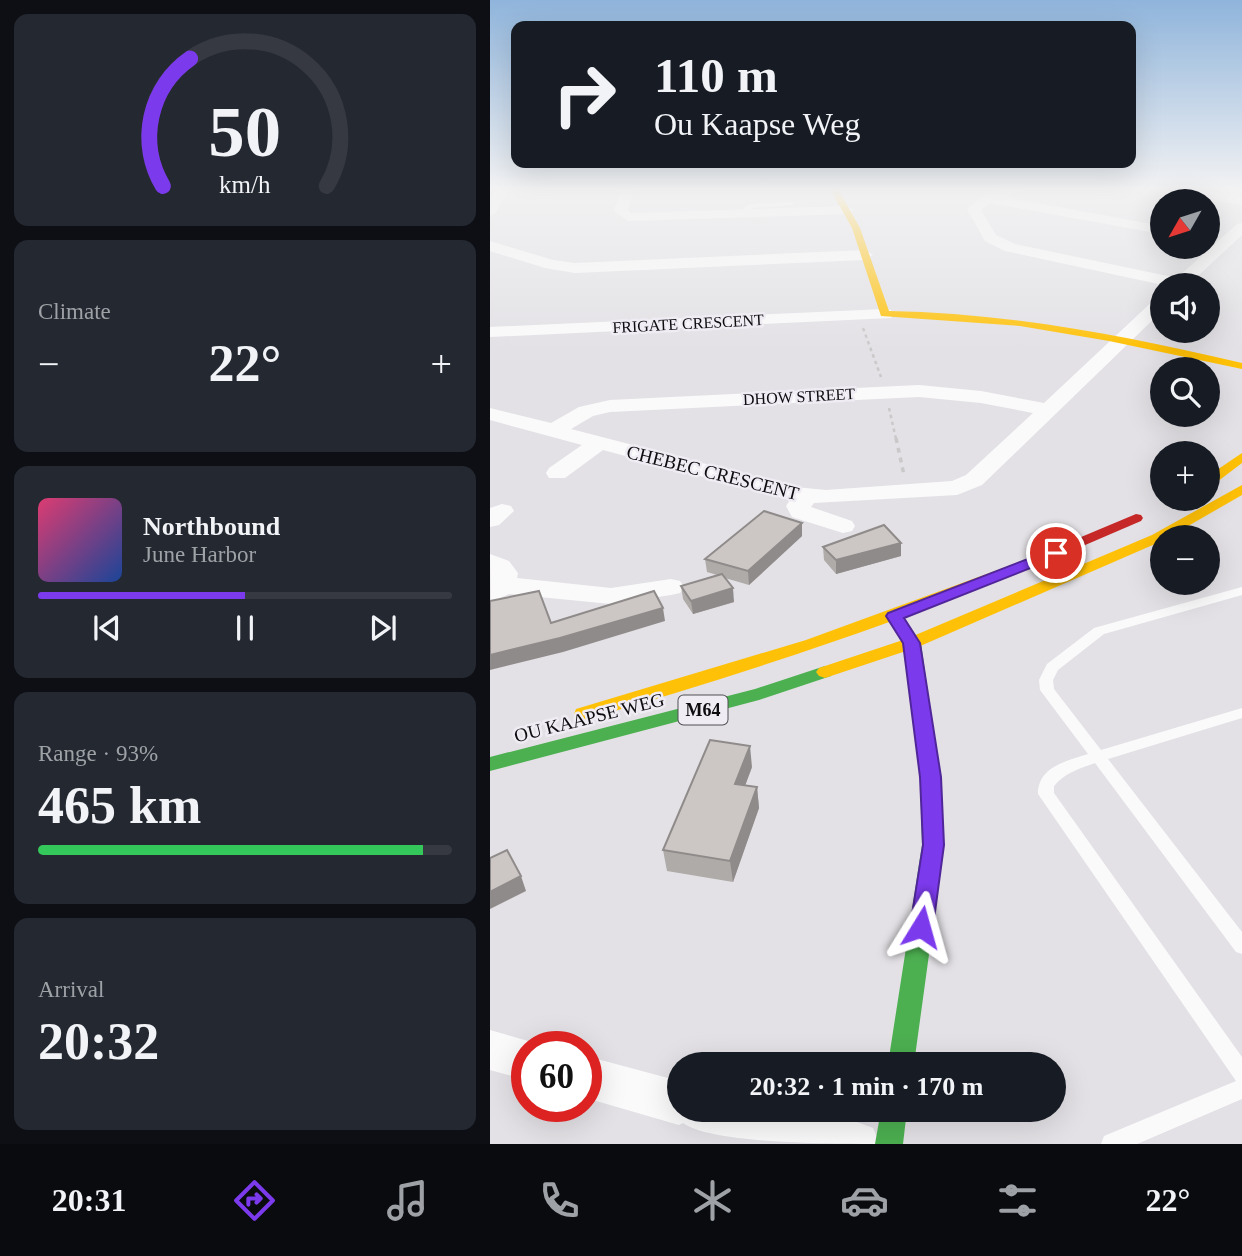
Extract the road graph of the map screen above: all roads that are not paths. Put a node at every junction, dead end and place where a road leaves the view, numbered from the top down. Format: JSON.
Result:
{"nodes":[{"id":1,"x":860,"y":242,"type":"edge"},
{"id":2,"x":996,"y":242,"type":"edge"},
{"id":3,"x":1226,"y":242,"type":"edge"},
{"id":4,"x":490,"y":246,"type":"edge"},
{"id":5,"x":865,"y":255,"type":"junction"},
{"id":6,"x":1193,"y":273,"type":"edge"},
{"id":7,"x":1150,"y":279,"type":"edge"},
{"id":8,"x":885,"y":314,"type":"junction"},
{"id":9,"x":1150,"y":316,"type":"edge"},
{"id":10,"x":490,"y":332,"type":"edge"},
{"id":11,"x":1128,"y":341,"type":"junction"},
{"id":12,"x":1242,"y":366,"type":"edge"},
{"id":13,"x":1242,"y":373,"type":"edge"},
{"id":14,"x":1049,"y":410,"type":"junction"},
{"id":15,"x":501,"y":417,"type":"edge"},
{"id":16,"x":554,"y":431,"type":"junction"},
{"id":17,"x":490,"y":434,"type":"edge"},
{"id":18,"x":599,"y":443,"type":"junction"},
{"id":19,"x":1242,"y":457,"type":"edge"},
{"id":20,"x":557,"y":473,"type":"dead end"},
{"id":21,"x":1220,"y":473,"type":"edge"},
{"id":22,"x":1242,"y":489,"type":"edge"},
{"id":23,"x":807,"y":496,"type":"junction"},
{"id":24,"x":1150,"y":511,"type":"edge"},
{"id":25,"x":843,"y":526,"type":"dead end"},
{"id":26,"x":494,"y":581,"type":"edge"},
{"id":27,"x":671,"y":587,"type":"dead end"},
{"id":28,"x":1242,"y":591,"type":"edge"},
{"id":29,"x":894,"y":616,"type":"junction"},
{"id":30,"x":912,"y":643,"type":"junction"},
{"id":31,"x":1242,"y":713,"type":"edge"},
{"id":32,"x":568,"y":718,"type":"dead end"},
{"id":33,"x":1099,"y":758,"type":"junction"},
{"id":34,"x":490,"y":764,"type":"edge"},
{"id":35,"x":1242,"y":946,"type":"edge"},
{"id":36,"x":490,"y":1050,"type":"edge"},
{"id":37,"x":903,"y":1052,"type":"edge"},
{"id":38,"x":511,"y":1056,"type":"edge"},
{"id":39,"x":1242,"y":1074,"type":"edge"},
{"id":40,"x":602,"y":1082,"type":"edge"},
{"id":41,"x":1242,"y":1089,"type":"edge"},
{"id":42,"x":667,"y":1101,"type":"edge"},
{"id":43,"x":755,"y":1122,"type":"edge"},
{"id":44,"x":892,"y":1122,"type":"edge"},
{"id":45,"x":857,"y":1144,"type":"edge"},
{"id":46,"x":889,"y":1144,"type":"edge"},
{"id":47,"x":1112,"y":1144,"type":"edge"}],
"edges":[{"from":1,"to":5,"type":"main road"},
{"from":2,"to":7,"type":"street"},
{"from":3,"to":6,"type":"street"},
{"from":4,"to":5,"type":"street"},
{"from":5,"to":8,"type":"main road"},
{"from":8,"to":10,"type":"street","name":"FRIGATE CRESCENT"},
{"from":8,"to":11,"type":"main road"},
{"from":9,"to":11,"type":"street","name":"CHEBEC CRESCENT"},
{"from":11,"to":12,"type":"main road"},
{"from":11,"to":13,"type":"main road"},
{"from":11,"to":14,"type":"street","name":"CHEBEC CRESCENT"},
{"from":14,"to":16,"type":"street","name":"DHOW STREET"},
{"from":14,"to":23,"type":"street","name":"CHEBEC CRESCENT"},
{"from":15,"to":16,"type":"street","name":"CHEBEC CRESCENT"},
{"from":15,"to":17,"type":"street"},
{"from":16,"to":18,"type":"street","name":"CHEBEC CRESCENT"},
{"from":18,"to":20,"type":"street"},
{"from":18,"to":23,"type":"street","name":"CHEBEC CRESCENT"},
{"from":19,"to":21,"type":"main road"},
{"from":22,"to":30,"type":"main road","name":"OU KAAPSE WEG"},
{"from":23,"to":25,"type":"street"},
{"from":24,"to":29,"type":"main road","name":"OU KAAPSE WEG"},
{"from":26,"to":27,"type":"street"},
{"from":28,"to":33,"type":"lane"},
{"from":29,"to":30,"type":"main road"},
{"from":29,"to":32,"type":"main road","name":"OU KAAPSE WEG","number":"M64"},
{"from":30,"to":34,"type":"main road","name":"OU KAAPSE WEG","number":"M64"},
{"from":30,"to":37,"type":"main road"},
{"from":31,"to":33,"type":"lane"},
{"from":33,"to":35,"type":"lane"},
{"from":33,"to":39,"type":"lane"},
{"from":36,"to":38,"type":"street"},
{"from":40,"to":42,"type":"street"},
{"from":41,"to":47,"type":"lane"},
{"from":43,"to":45,"type":"street"},
{"from":44,"to":46,"type":"main road"}]}
